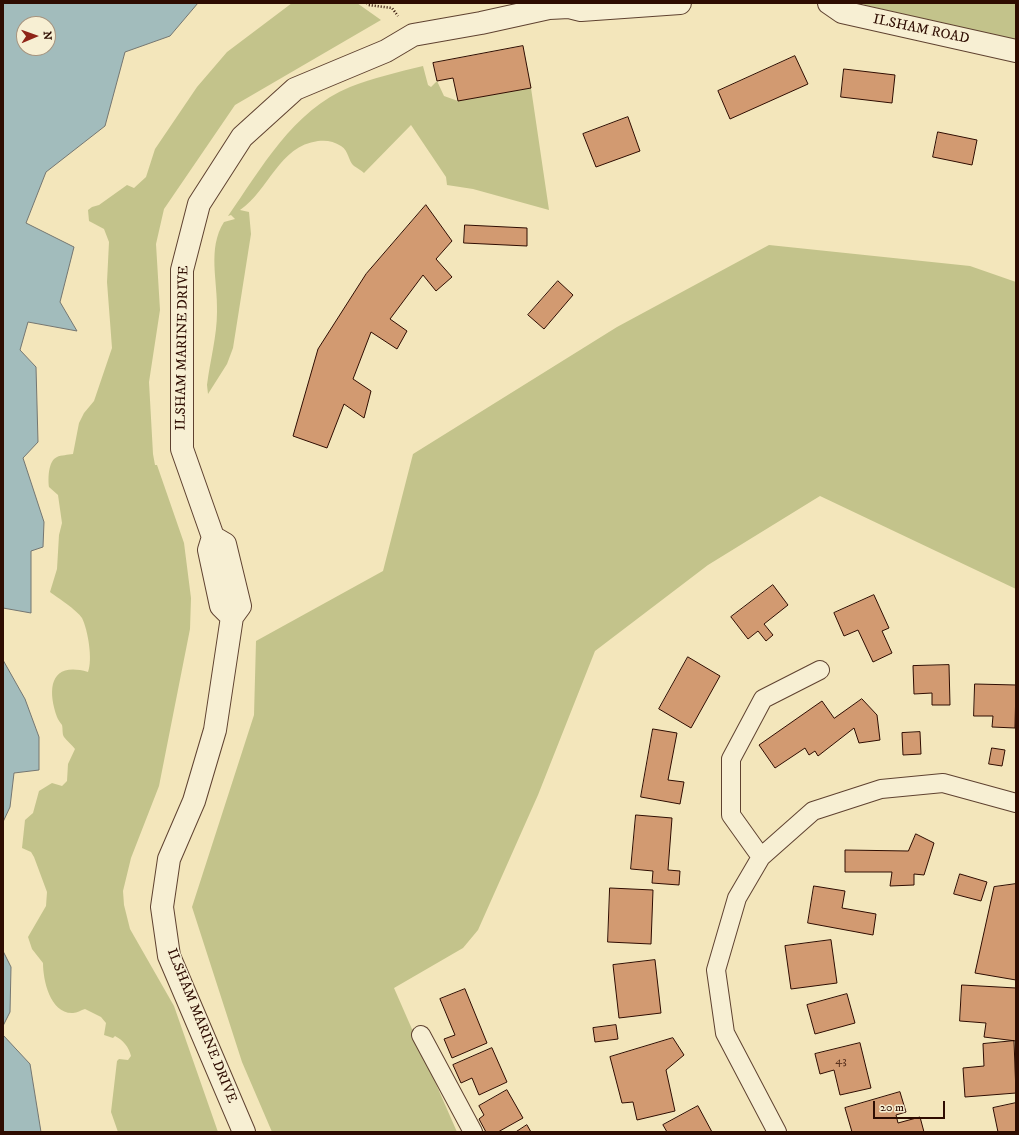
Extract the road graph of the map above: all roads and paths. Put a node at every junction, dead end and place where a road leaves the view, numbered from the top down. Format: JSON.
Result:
{"nodes":[{"id":1,"x":367,"y":3,"type":"edge"},
{"id":2,"x":680,"y":3,"type":"edge"},
{"id":3,"x":829,"y":3,"type":"edge"},
{"id":4,"x":413,"y":35,"type":"junction"},
{"id":5,"x":1016,"y":51,"type":"edge"},
{"id":6,"x":820,"y":670,"type":"dead end"},
{"id":7,"x":1016,"y":804,"type":"edge"},
{"id":8,"x":761,"y":857,"type":"junction"},
{"id":9,"x":421,"y":1035,"type":"dead end"},
{"id":10,"x":244,"y":1132,"type":"edge"},
{"id":11,"x":473,"y":1132,"type":"edge"},
{"id":12,"x":777,"y":1132,"type":"edge"}],
"edges":[{"from":1,"to":4,"type":"path"},
{"from":2,"to":4,"type":"street","name":"ILSHAM MARINE DRIVE"},
{"from":3,"to":5,"type":"street","name":"ILSHAM ROAD"},
{"from":4,"to":10,"type":"street","name":"ILSHAM MARINE DRIVE"},
{"from":6,"to":8,"type":"street"},
{"from":7,"to":8,"type":"street"},
{"from":8,"to":12,"type":"street"},
{"from":9,"to":11,"type":"street"}]}
